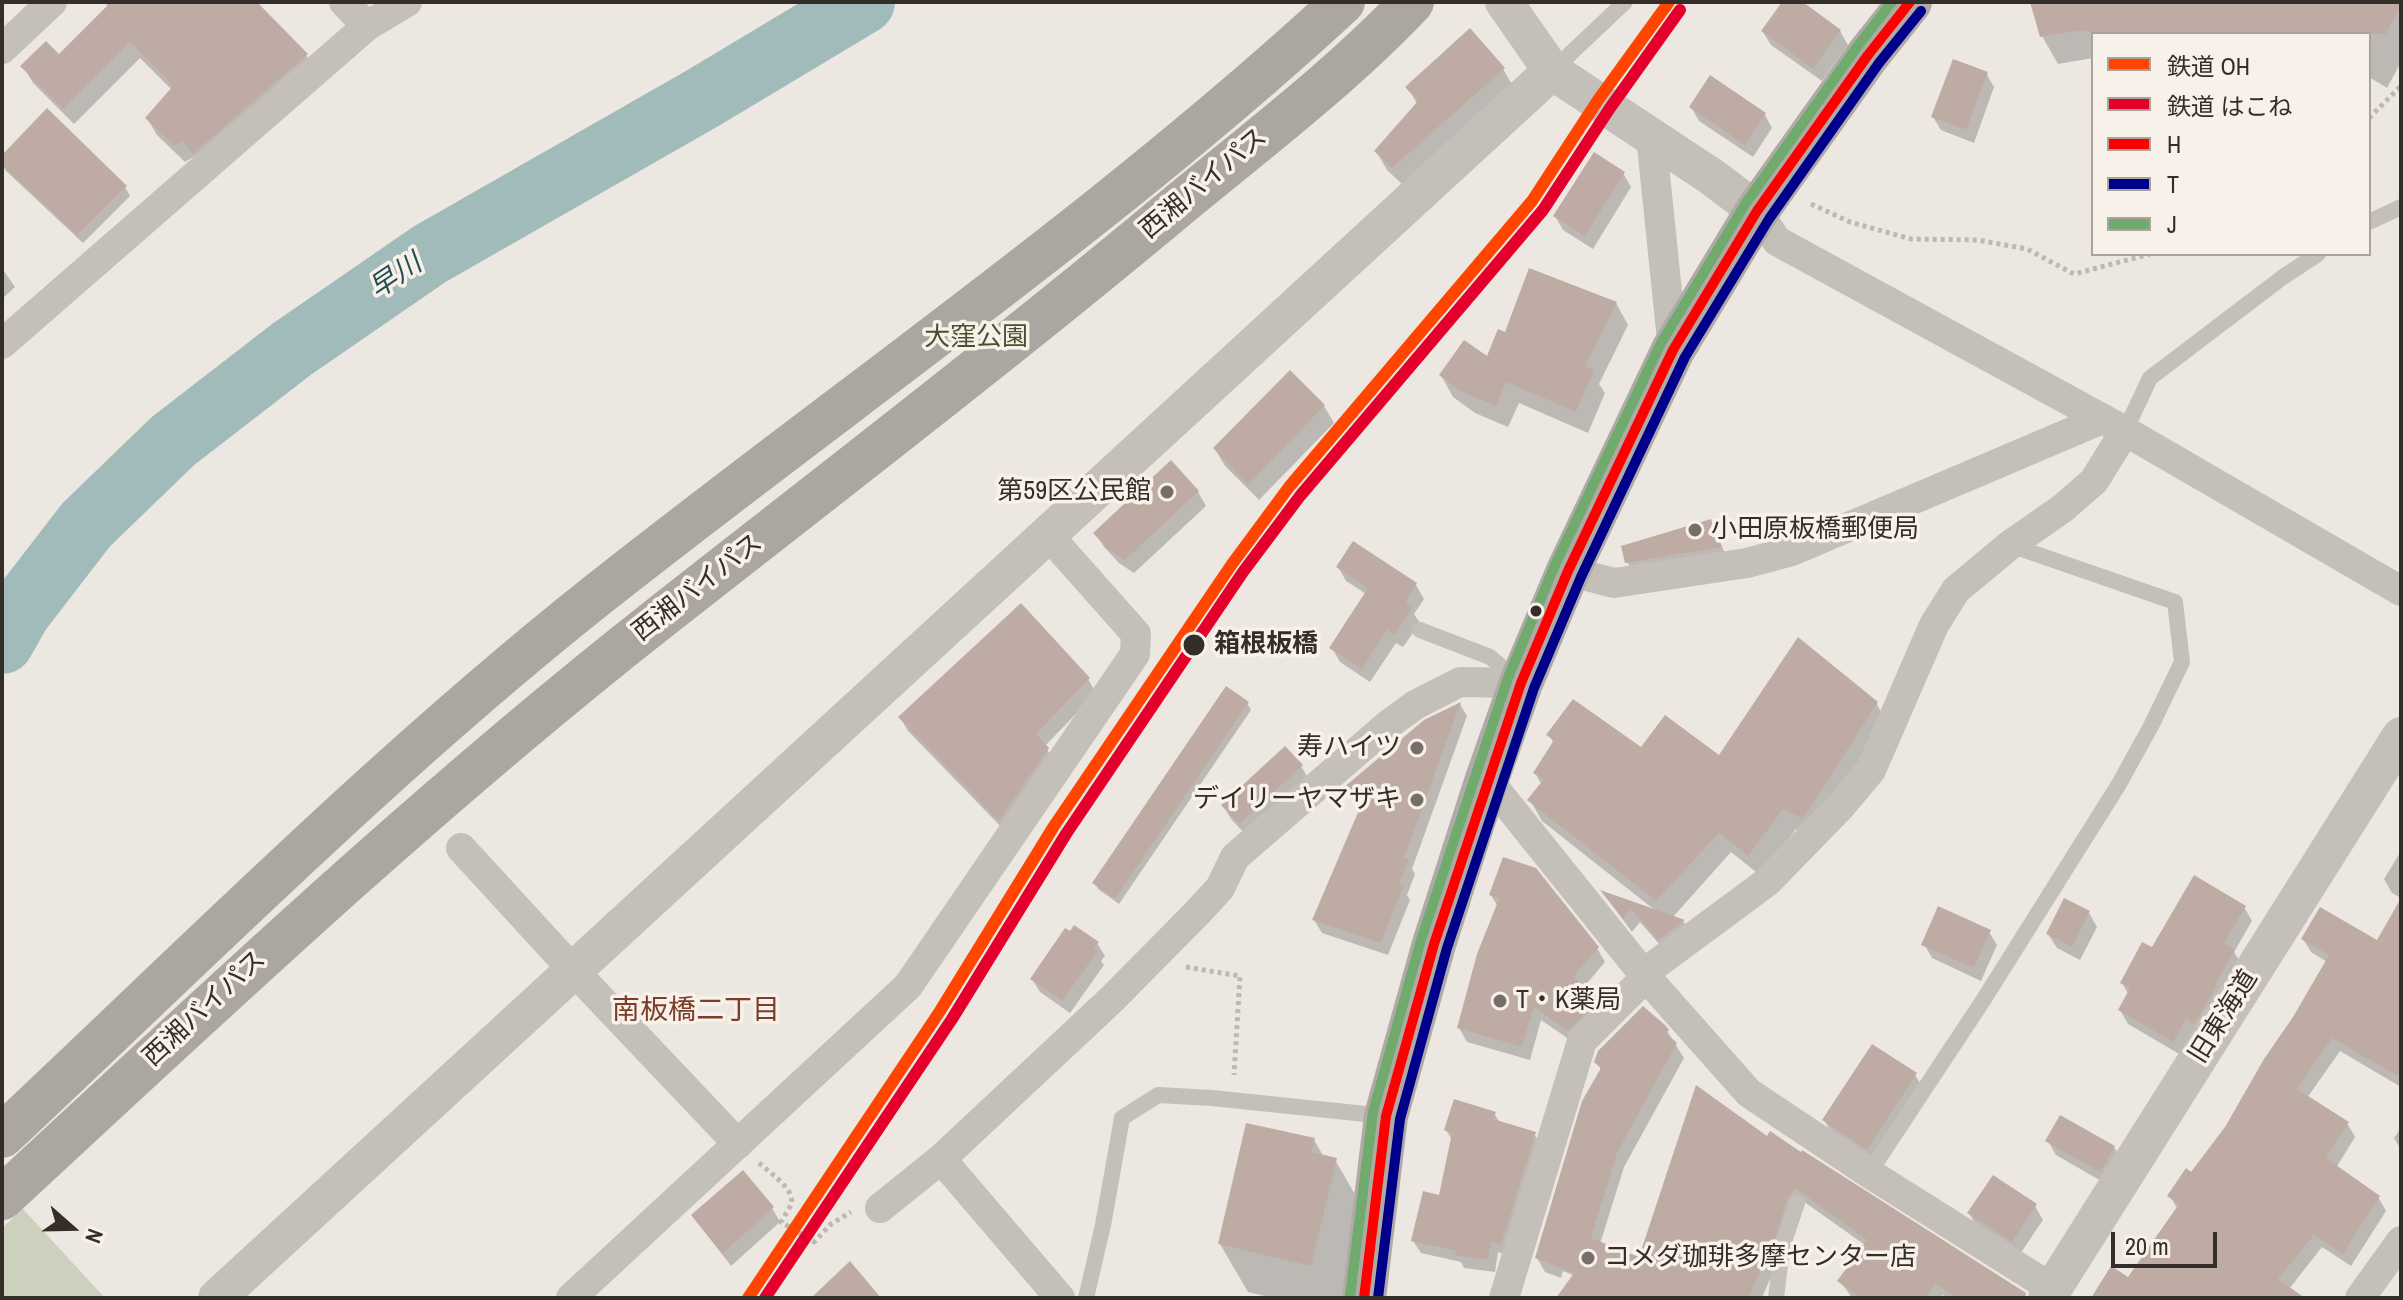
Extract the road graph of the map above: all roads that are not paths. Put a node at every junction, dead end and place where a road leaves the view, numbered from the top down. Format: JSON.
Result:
{"nodes":[{"id":1,"x":52,"y":2,"type":"edge"},
{"id":2,"x":344,"y":2,"type":"edge"},
{"id":3,"x":407,"y":2,"type":"edge"},
{"id":4,"x":1343,"y":2,"type":"edge"},
{"id":5,"x":1412,"y":2,"type":"edge"},
{"id":6,"x":1504,"y":2,"type":"edge"},
{"id":7,"x":1625,"y":2,"type":"edge"},
{"id":8,"x":1910,"y":2,"type":"edge"},
{"id":9,"x":367,"y":26,"type":"junction"},
{"id":10,"x":2,"y":49,"type":"edge"},
{"id":11,"x":1552,"y":71,"type":"junction"},
{"id":12,"x":1651,"y":136,"type":"junction"},
{"id":13,"x":2401,"y":207,"type":"edge"},
{"id":14,"x":1757,"y":211,"type":"junction"},
{"id":15,"x":2371,"y":221,"type":"edge"},
{"id":16,"x":2315,"y":256,"type":"edge"},
{"id":17,"x":2,"y":344,"type":"edge"},
{"id":18,"x":1673,"y":350,"type":"junction"},
{"id":19,"x":2112,"y":425,"type":"junction"},
{"id":20,"x":1049,"y":536,"type":"junction"},
{"id":21,"x":2010,"y":545,"type":"junction"},
{"id":22,"x":1568,"y":571,"type":"junction"},
{"id":23,"x":2401,"y":591,"type":"edge"},
{"id":24,"x":1420,"y":630,"type":"dead end"},
{"id":25,"x":1521,"y":683,"type":"junction"},
{"id":26,"x":2401,"y":736,"type":"edge"},
{"id":27,"x":1487,"y":779,"type":"junction"},
{"id":28,"x":461,"y":848,"type":"dead end"},
{"id":29,"x":573,"y":970,"type":"junction"},
{"id":30,"x":1645,"y":975,"type":"junction"},
{"id":31,"x":1386,"y":1116,"type":"junction"},
{"id":32,"x":2,"y":1136,"type":"edge"},
{"id":33,"x":738,"y":1144,"type":"junction"},
{"id":34,"x":941,"y":1159,"type":"junction"},
{"id":35,"x":1869,"y":1173,"type":"junction"},
{"id":36,"x":2,"y":1198,"type":"edge"},
{"id":37,"x":1797,"y":1203,"type":"dead end"},
{"id":38,"x":880,"y":1208,"type":"road end"},
{"id":39,"x":2401,"y":1241,"type":"edge"},
{"id":40,"x":2050,"y":1294,"type":"edge"},
{"id":41,"x":217,"y":1298,"type":"edge"},
{"id":42,"x":571,"y":1298,"type":"edge"},
{"id":43,"x":1060,"y":1298,"type":"edge"},
{"id":44,"x":1086,"y":1298,"type":"edge"},
{"id":45,"x":1364,"y":1298,"type":"edge"},
{"id":46,"x":1504,"y":1298,"type":"edge"},
{"id":47,"x":1776,"y":1298,"type":"edge"},
{"id":48,"x":2360,"y":1298,"type":"edge"}],
"edges":[{"from":1,"to":10,"type":"street"},
{"from":2,"to":9,"type":"street"},
{"from":3,"to":9,"type":"street"},
{"from":4,"to":32,"type":"highway","name":"西湘バイパス"},
{"from":5,"to":36,"type":"highway","name":"西湘バイパス"},
{"from":6,"to":11,"type":"street"},
{"from":7,"to":11,"type":"lane"},
{"from":8,"to":14,"type":"highway"},
{"from":9,"to":17,"type":"street"},
{"from":11,"to":12,"type":"street"},
{"from":11,"to":20,"type":"street"},
{"from":12,"to":14,"type":"street"},
{"from":12,"to":18,"type":"street"},
{"from":13,"to":15,"type":"lane"},
{"from":14,"to":18,"type":"highway"},
{"from":14,"to":19,"type":"street"},
{"from":16,"to":19,"type":"lane"},
{"from":18,"to":22,"type":"highway"},
{"from":19,"to":21,"type":"street"},
{"from":19,"to":22,"type":"street"},
{"from":19,"to":23,"type":"street"},
{"from":20,"to":29,"type":"street"},
{"from":20,"to":33,"type":"street"},
{"from":21,"to":30,"type":"street"},
{"from":21,"to":35,"type":"lane"},
{"from":22,"to":25,"type":"highway"},
{"from":24,"to":25,"type":"lane"},
{"from":25,"to":27,"type":"highway"},
{"from":25,"to":34,"type":"street"},
{"from":26,"to":40,"type":"street","name":"旧東海道"},
{"from":27,"to":30,"type":"street"},
{"from":27,"to":31,"type":"highway"},
{"from":28,"to":29,"type":"street"},
{"from":29,"to":33,"type":"street"},
{"from":29,"to":41,"type":"street"},
{"from":30,"to":35,"type":"street"},
{"from":30,"to":46,"type":"street"},
{"from":31,"to":44,"type":"lane"},
{"from":31,"to":45,"type":"highway"},
{"from":33,"to":42,"type":"street"},
{"from":34,"to":38,"type":"street"},
{"from":34,"to":43,"type":"street"},
{"from":35,"to":40,"type":"street"},
{"from":37,"to":47,"type":"lane"},
{"from":39,"to":48,"type":"street"}]}
